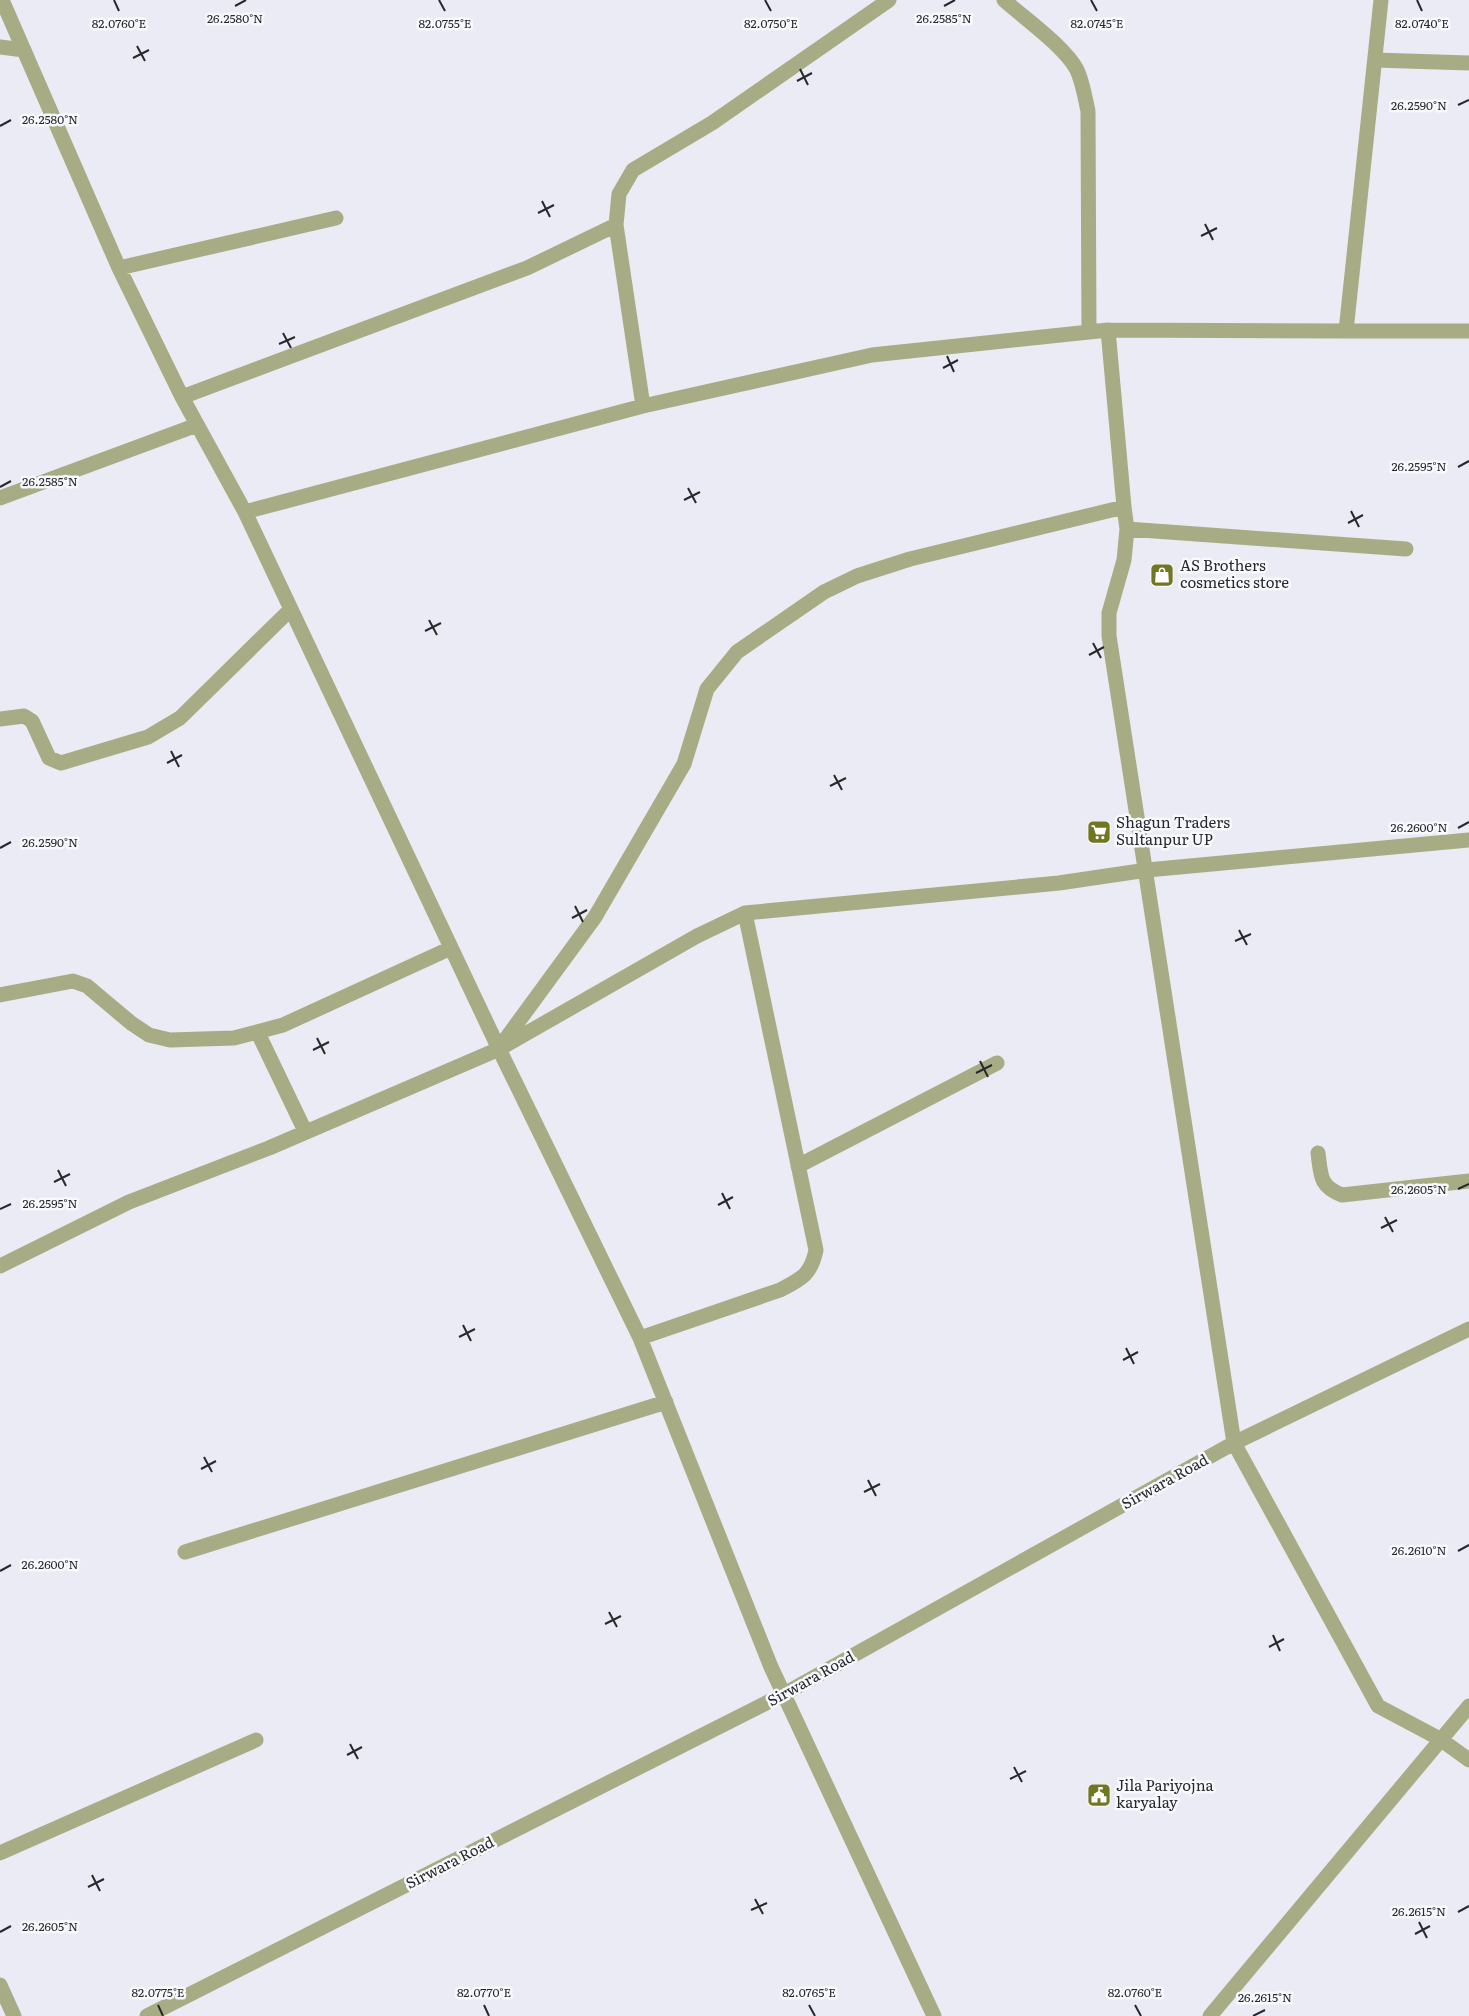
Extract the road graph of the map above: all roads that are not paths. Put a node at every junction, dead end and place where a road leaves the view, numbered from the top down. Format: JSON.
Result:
{"nodes":[{"id":1,"x":2,"y":0,"type":"edge"},
{"id":2,"x":889,"y":0,"type":"edge"},
{"id":3,"x":1004,"y":0,"type":"edge"},
{"id":4,"x":1381,"y":0,"type":"edge"},
{"id":5,"x":0,"y":48,"type":"edge"},
{"id":6,"x":24,"y":50,"type":"junction"},
{"id":7,"x":1375,"y":60,"type":"junction"},
{"id":8,"x":1469,"y":63,"type":"edge"},
{"id":9,"x":336,"y":218,"type":"dead end"},
{"id":10,"x":616,"y":225,"type":"junction"},
{"id":11,"x":119,"y":268,"type":"junction"},
{"id":12,"x":1108,"y":330,"type":"junction"},
{"id":13,"x":1469,"y":331,"type":"edge"},
{"id":14,"x":1089,"y":332,"type":"junction"},
{"id":15,"x":1346,"y":332,"type":"junction"},
{"id":16,"x":182,"y":397,"type":"junction"},
{"id":17,"x":643,"y":406,"type":"junction"},
{"id":18,"x":197,"y":425,"type":"junction"},
{"id":19,"x":0,"y":498,"type":"edge"},
{"id":20,"x":1124,"y":507,"type":"junction"},
{"id":21,"x":245,"y":512,"type":"junction"},
{"id":22,"x":1127,"y":529,"type":"junction"},
{"id":23,"x":1406,"y":549,"type":"dead end"},
{"id":24,"x":291,"y":609,"type":"junction"},
{"id":25,"x":0,"y":719,"type":"edge"},
{"id":26,"x":1469,"y":840,"type":"edge"},
{"id":27,"x":1147,"y":870,"type":"junction"},
{"id":28,"x":746,"y":913,"type":"junction"},
{"id":29,"x":451,"y":948,"type":"junction"},
{"id":30,"x":0,"y":995,"type":"edge"},
{"id":31,"x":258,"y":1033,"type":"junction"},
{"id":32,"x":499,"y":1048,"type":"junction"},
{"id":33,"x":997,"y":1063,"type":"dead end"},
{"id":34,"x":305,"y":1131,"type":"junction"},
{"id":35,"x":1318,"y":1153,"type":"dead end"},
{"id":36,"x":798,"y":1166,"type":"junction"},
{"id":37,"x":1469,"y":1181,"type":"edge"},
{"id":38,"x":0,"y":1266,"type":"edge"},
{"id":39,"x":1469,"y":1329,"type":"edge"},
{"id":40,"x":640,"y":1338,"type":"junction"},
{"id":41,"x":666,"y":1402,"type":"junction"},
{"id":42,"x":1234,"y":1443,"type":"junction"},
{"id":43,"x":185,"y":1552,"type":"dead end"},
{"id":44,"x":784,"y":1694,"type":"junction"},
{"id":45,"x":1469,"y":1706,"type":"edge"},
{"id":46,"x":1440,"y":1739,"type":"junction"},
{"id":47,"x":256,"y":1740,"type":"dead end"},
{"id":48,"x":1469,"y":1760,"type":"edge"},
{"id":49,"x":0,"y":1854,"type":"edge"},
{"id":50,"x":0,"y":1985,"type":"edge"},
{"id":51,"x":14,"y":2016,"type":"edge"},
{"id":52,"x":147,"y":2016,"type":"edge"},
{"id":53,"x":934,"y":2016,"type":"edge"},
{"id":54,"x":1210,"y":2016,"type":"edge"}],
"edges":[{"from":1,"to":6,"type":"street"},
{"from":2,"to":10,"type":"street"},
{"from":3,"to":14,"type":"street"},
{"from":4,"to":7,"type":"street"},
{"from":5,"to":6,"type":"street"},
{"from":6,"to":11,"type":"street"},
{"from":7,"to":8,"type":"street"},
{"from":7,"to":15,"type":"street"},
{"from":9,"to":11,"type":"street"},
{"from":10,"to":16,"type":"street"},
{"from":10,"to":17,"type":"street"},
{"from":11,"to":16,"type":"street"},
{"from":12,"to":14,"type":"street"},
{"from":12,"to":15,"type":"street"},
{"from":12,"to":20,"type":"street"},
{"from":13,"to":15,"type":"street"},
{"from":14,"to":17,"type":"street"},
{"from":16,"to":18,"type":"street"},
{"from":17,"to":21,"type":"street"},
{"from":18,"to":19,"type":"street"},
{"from":18,"to":21,"type":"street"},
{"from":20,"to":22,"type":"street"},
{"from":20,"to":32,"type":"street"},
{"from":21,"to":24,"type":"street"},
{"from":22,"to":23,"type":"street"},
{"from":22,"to":27,"type":"street"},
{"from":24,"to":25,"type":"street"},
{"from":24,"to":29,"type":"street"},
{"from":26,"to":27,"type":"street"},
{"from":27,"to":28,"type":"street"},
{"from":27,"to":42,"type":"street"},
{"from":28,"to":32,"type":"street"},
{"from":28,"to":36,"type":"street"},
{"from":29,"to":31,"type":"street"},
{"from":29,"to":32,"type":"street"},
{"from":30,"to":31,"type":"street"},
{"from":31,"to":34,"type":"street"},
{"from":32,"to":34,"type":"street"},
{"from":32,"to":40,"type":"street"},
{"from":33,"to":36,"type":"street"},
{"from":34,"to":38,"type":"street"},
{"from":35,"to":37,"type":"street"},
{"from":36,"to":40,"type":"street"},
{"from":39,"to":42,"type":"street","name":"Sirwara Road"},
{"from":40,"to":41,"type":"street"},
{"from":41,"to":43,"type":"street"},
{"from":41,"to":44,"type":"street"},
{"from":42,"to":44,"type":"street","name":"Sirwara Road"},
{"from":42,"to":46,"type":"street"},
{"from":44,"to":52,"type":"street","name":"Sirwara Road"},
{"from":44,"to":53,"type":"street"},
{"from":45,"to":46,"type":"street"},
{"from":46,"to":48,"type":"street"},
{"from":46,"to":54,"type":"street"},
{"from":47,"to":49,"type":"street"},
{"from":50,"to":51,"type":"street"}]}
